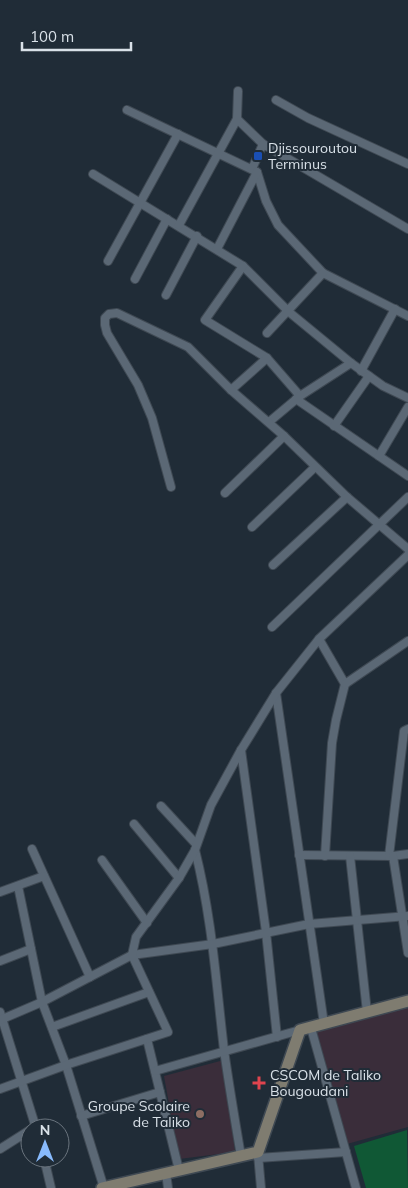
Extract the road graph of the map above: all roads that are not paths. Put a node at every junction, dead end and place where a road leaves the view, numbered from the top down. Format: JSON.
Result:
{"nodes":[{"id":1,"x":238,"y":91,"type":"dead end"},
{"id":2,"x":276,"y":100,"type":"dead end"},
{"id":3,"x":127,"y":110,"type":"dead end"},
{"id":4,"x":237,"y":119,"type":"junction"},
{"id":5,"x":178,"y":134,"type":"junction"},
{"id":6,"x":262,"y":144,"type":"junction"},
{"id":7,"x":218,"y":153,"type":"junction"},
{"id":8,"x":408,"y":164,"type":"edge"},
{"id":9,"x":254,"y":170,"type":"junction"},
{"id":10,"x":93,"y":174,"type":"dead end"},
{"id":11,"x":140,"y":204,"type":"junction"},
{"id":12,"x":167,"y":219,"type":"junction"},
{"id":13,"x":179,"y":226,"type":"junction"},
{"id":14,"x":408,"y":229,"type":"edge"},
{"id":15,"x":197,"y":236,"type":"junction"},
{"id":16,"x":217,"y":249,"type":"junction"},
{"id":17,"x":108,"y":261,"type":"dead end"},
{"id":18,"x":243,"y":266,"type":"junction"},
{"id":19,"x":323,"y":273,"type":"junction"},
{"id":20,"x":135,"y":279,"type":"dead end"},
{"id":21,"x":166,"y":294,"type":"dead end"},
{"id":22,"x":394,"y":310,"type":"junction"},
{"id":23,"x":288,"y":312,"type":"junction"},
{"id":24,"x":408,"y":316,"type":"edge"},
{"id":25,"x":267,"y":333,"type":"dead end"},
{"id":26,"x":266,"y":358,"type":"junction"},
{"id":27,"x":351,"y":363,"type":"junction"},
{"id":28,"x":361,"y":370,"type":"junction"},
{"id":29,"x":369,"y":376,"type":"junction"},
{"id":30,"x":231,"y":390,"type":"junction"},
{"id":31,"x":298,"y":398,"type":"junction"},
{"id":32,"x":408,"y":398,"type":"edge"},
{"id":33,"x":408,"y":408,"type":"edge"},
{"id":34,"x":269,"y":422,"type":"junction"},
{"id":35,"x":404,"y":422,"type":"edge"},
{"id":36,"x":334,"y":426,"type":"junction"},
{"id":37,"x":284,"y":436,"type":"junction"},
{"id":38,"x":379,"y":456,"type":"junction"},
{"id":39,"x":315,"y":467,"type":"junction"},
{"id":40,"x":408,"y":476,"type":"edge"},
{"id":41,"x":171,"y":487,"type":"dead end"},
{"id":42,"x":225,"y":494,"type":"dead end"},
{"id":43,"x":347,"y":497,"type":"junction"},
{"id":44,"x":408,"y":497,"type":"edge"},
{"id":45,"x":379,"y":524,"type":"junction"},
{"id":46,"x":252,"y":527,"type":"dead end"},
{"id":47,"x":408,"y":549,"type":"edge"},
{"id":48,"x":408,"y":555,"type":"edge"},
{"id":49,"x":273,"y":566,"type":"dead end"},
{"id":50,"x":272,"y":627,"type":"dead end"},
{"id":51,"x":319,"y":640,"type":"junction"},
{"id":52,"x":408,"y":641,"type":"edge"},
{"id":53,"x":345,"y":684,"type":"junction"},
{"id":54,"x":276,"y":693,"type":"junction"},
{"id":55,"x":408,"y":729,"type":"edge"},
{"id":56,"x":241,"y":750,"type":"junction"},
{"id":57,"x":161,"y":806,"type":"dead end"},
{"id":58,"x":134,"y":824,"type":"dead end"},
{"id":59,"x":196,"y":847,"type":"junction"},
{"id":60,"x":32,"y":849,"type":"dead end"},
{"id":61,"x":408,"y":854,"type":"edge"},
{"id":62,"x":299,"y":855,"type":"junction"},
{"id":63,"x":325,"y":856,"type":"junction"},
{"id":64,"x":350,"y":856,"type":"junction"},
{"id":65,"x":391,"y":856,"type":"junction"},
{"id":66,"x":102,"y":860,"type":"dead end"},
{"id":67,"x":44,"y":876,"type":"junction"},
{"id":68,"x":179,"y":878,"type":"junction"},
{"id":69,"x":18,"y":886,"type":"junction"},
{"id":70,"x":0,"y":892,"type":"edge"},
{"id":71,"x":405,"y":916,"type":"edge"},
{"id":72,"x":357,"y":919,"type":"junction"},
{"id":73,"x":146,"y":923,"type":"junction"},
{"id":74,"x":309,"y":924,"type":"junction"},
{"id":75,"x":266,"y":932,"type":"junction"},
{"id":76,"x":214,"y":944,"type":"junction"},
{"id":77,"x":31,"y":949,"type":"junction"},
{"id":78,"x":408,"y":953,"type":"edge"},
{"id":79,"x":132,"y":955,"type":"junction"},
{"id":80,"x":0,"y":961,"type":"edge"},
{"id":81,"x":90,"y":977,"type":"junction"},
{"id":82,"x":149,"y":992,"type":"junction"},
{"id":83,"x":408,"y":1001,"type":"edge"},
{"id":84,"x":42,"y":1002,"type":"junction"},
{"id":85,"x":367,"y":1012,"type":"junction"},
{"id":86,"x":1,"y":1017,"type":"edge"},
{"id":87,"x":324,"y":1024,"type":"junction"},
{"id":88,"x":52,"y":1027,"type":"junction"},
{"id":89,"x":306,"y":1029,"type":"junction"},
{"id":90,"x":277,"y":1037,"type":"junction"},
{"id":91,"x":147,"y":1039,"type":"junction"},
{"id":92,"x":224,"y":1051,"type":"junction"},
{"id":93,"x":66,"y":1065,"type":"junction"},
{"id":94,"x":155,"y":1071,"type":"junction"},
{"id":95,"x":21,"y":1082,"type":"junction"},
{"id":96,"x":0,"y":1089,"type":"edge"},
{"id":97,"x":160,"y":1092,"type":"junction"},
{"id":98,"x":82,"y":1116,"type":"junction"},
{"id":99,"x":31,"y":1118,"type":"edge"},
{"id":100,"x":20,"y":1137,"type":"edge"},
{"id":101,"x":0,"y":1149,"type":"edge"},
{"id":102,"x":346,"y":1152,"type":"junction"},
{"id":103,"x":258,"y":1155,"type":"junction"},
{"id":104,"x":241,"y":1156,"type":"junction"},
{"id":105,"x":46,"y":1168,"type":"edge"},
{"id":106,"x":179,"y":1170,"type":"junction"},
{"id":107,"x":166,"y":1173,"type":"junction"},
{"id":108,"x":51,"y":1188,"type":"edge"},
{"id":109,"x":103,"y":1188,"type":"edge"},
{"id":110,"x":168,"y":1188,"type":"edge"},
{"id":111,"x":261,"y":1188,"type":"edge"},
{"id":112,"x":356,"y":1188,"type":"edge"}],
"edges":[{"from":1,"to":4,"type":"street"},
{"from":2,"to":8,"type":"street"},
{"from":3,"to":5,"type":"street"},
{"from":4,"to":6,"type":"street"},
{"from":4,"to":7,"type":"street"},
{"from":5,"to":7,"type":"street"},
{"from":5,"to":11,"type":"street"},
{"from":6,"to":9,"type":"street"},
{"from":6,"to":14,"type":"street"},
{"from":7,"to":9,"type":"street"},
{"from":7,"to":13,"type":"street"},
{"from":9,"to":16,"type":"street"},
{"from":9,"to":19,"type":"street"},
{"from":10,"to":11,"type":"street"},
{"from":11,"to":12,"type":"street"},
{"from":11,"to":17,"type":"street"},
{"from":12,"to":13,"type":"street"},
{"from":12,"to":20,"type":"street"},
{"from":13,"to":15,"type":"street"},
{"from":15,"to":16,"type":"street"},
{"from":15,"to":21,"type":"street"},
{"from":16,"to":18,"type":"street"},
{"from":18,"to":23,"type":"street"},
{"from":18,"to":26,"type":"street"},
{"from":19,"to":22,"type":"street"},
{"from":19,"to":23,"type":"street"},
{"from":22,"to":24,"type":"street"},
{"from":22,"to":28,"type":"street"},
{"from":23,"to":25,"type":"street"},
{"from":23,"to":27,"type":"street"},
{"from":26,"to":30,"type":"street"},
{"from":26,"to":31,"type":"street"},
{"from":27,"to":28,"type":"street"},
{"from":27,"to":31,"type":"street"},
{"from":28,"to":29,"type":"street"},
{"from":29,"to":32,"type":"street"},
{"from":29,"to":36,"type":"street"},
{"from":30,"to":34,"type":"street"},
{"from":30,"to":41,"type":"street"},
{"from":31,"to":34,"type":"street"},
{"from":31,"to":36,"type":"street"},
{"from":33,"to":35,"type":"street"},
{"from":34,"to":37,"type":"street"},
{"from":35,"to":38,"type":"street"},
{"from":36,"to":38,"type":"street"},
{"from":37,"to":39,"type":"street"},
{"from":37,"to":42,"type":"street"},
{"from":38,"to":40,"type":"street"},
{"from":39,"to":43,"type":"street"},
{"from":39,"to":46,"type":"street"},
{"from":43,"to":45,"type":"street"},
{"from":43,"to":49,"type":"street"},
{"from":44,"to":45,"type":"street"},
{"from":45,"to":47,"type":"street"},
{"from":45,"to":50,"type":"street"},
{"from":48,"to":51,"type":"street"},
{"from":51,"to":53,"type":"street"},
{"from":51,"to":54,"type":"street"},
{"from":52,"to":53,"type":"street"},
{"from":53,"to":63,"type":"street"},
{"from":54,"to":56,"type":"street"},
{"from":54,"to":62,"type":"street"},
{"from":55,"to":65,"type":"street"},
{"from":56,"to":59,"type":"street"},
{"from":56,"to":75,"type":"street"},
{"from":57,"to":59,"type":"street"},
{"from":58,"to":68,"type":"street"},
{"from":59,"to":68,"type":"street"},
{"from":59,"to":76,"type":"street"},
{"from":60,"to":67,"type":"street"},
{"from":61,"to":65,"type":"street"},
{"from":62,"to":63,"type":"street"},
{"from":62,"to":74,"type":"street"},
{"from":63,"to":64,"type":"street"},
{"from":64,"to":65,"type":"street"},
{"from":64,"to":72,"type":"street"},
{"from":65,"to":71,"type":"street"},
{"from":66,"to":73,"type":"street"},
{"from":67,"to":69,"type":"street"},
{"from":67,"to":81,"type":"street"},
{"from":68,"to":73,"type":"street"},
{"from":69,"to":70,"type":"street"},
{"from":69,"to":77,"type":"street"},
{"from":71,"to":72,"type":"street"},
{"from":71,"to":78,"type":"street"},
{"from":72,"to":74,"type":"street"},
{"from":72,"to":85,"type":"street"},
{"from":73,"to":79,"type":"street"},
{"from":74,"to":75,"type":"street"},
{"from":74,"to":87,"type":"street"},
{"from":75,"to":76,"type":"street"},
{"from":75,"to":90,"type":"street"},
{"from":76,"to":79,"type":"street"},
{"from":76,"to":92,"type":"street"},
{"from":77,"to":80,"type":"street"},
{"from":77,"to":84,"type":"street"},
{"from":79,"to":81,"type":"street"},
{"from":79,"to":82,"type":"street"},
{"from":81,"to":84,"type":"street"},
{"from":82,"to":88,"type":"street"},
{"from":82,"to":91,"type":"street"},
{"from":83,"to":85,"type":"street"},
{"from":84,"to":86,"type":"street"},
{"from":84,"to":88,"type":"street"},
{"from":85,"to":87,"type":"street"},
{"from":86,"to":95,"type":"street"},
{"from":87,"to":89,"type":"street"},
{"from":88,"to":93,"type":"street"},
{"from":89,"to":90,"type":"street"},
{"from":89,"to":102,"type":"street"},
{"from":89,"to":103,"type":"street"},
{"from":90,"to":92,"type":"street"},
{"from":91,"to":93,"type":"street"},
{"from":91,"to":94,"type":"street"},
{"from":92,"to":94,"type":"street"},
{"from":92,"to":104,"type":"street"},
{"from":93,"to":95,"type":"street"},
{"from":93,"to":98,"type":"street"},
{"from":94,"to":97,"type":"street"},
{"from":95,"to":96,"type":"street"},
{"from":95,"to":99,"type":"street"},
{"from":97,"to":98,"type":"street"},
{"from":97,"to":106,"type":"street"},
{"from":98,"to":109,"type":"street"},
{"from":100,"to":101,"type":"street"},
{"from":102,"to":103,"type":"street"},
{"from":102,"to":112,"type":"street"},
{"from":103,"to":104,"type":"street"},
{"from":103,"to":111,"type":"street"},
{"from":104,"to":106,"type":"street"},
{"from":105,"to":108,"type":"street"},
{"from":106,"to":107,"type":"street"},
{"from":107,"to":109,"type":"street"},
{"from":107,"to":110,"type":"street"}]}
